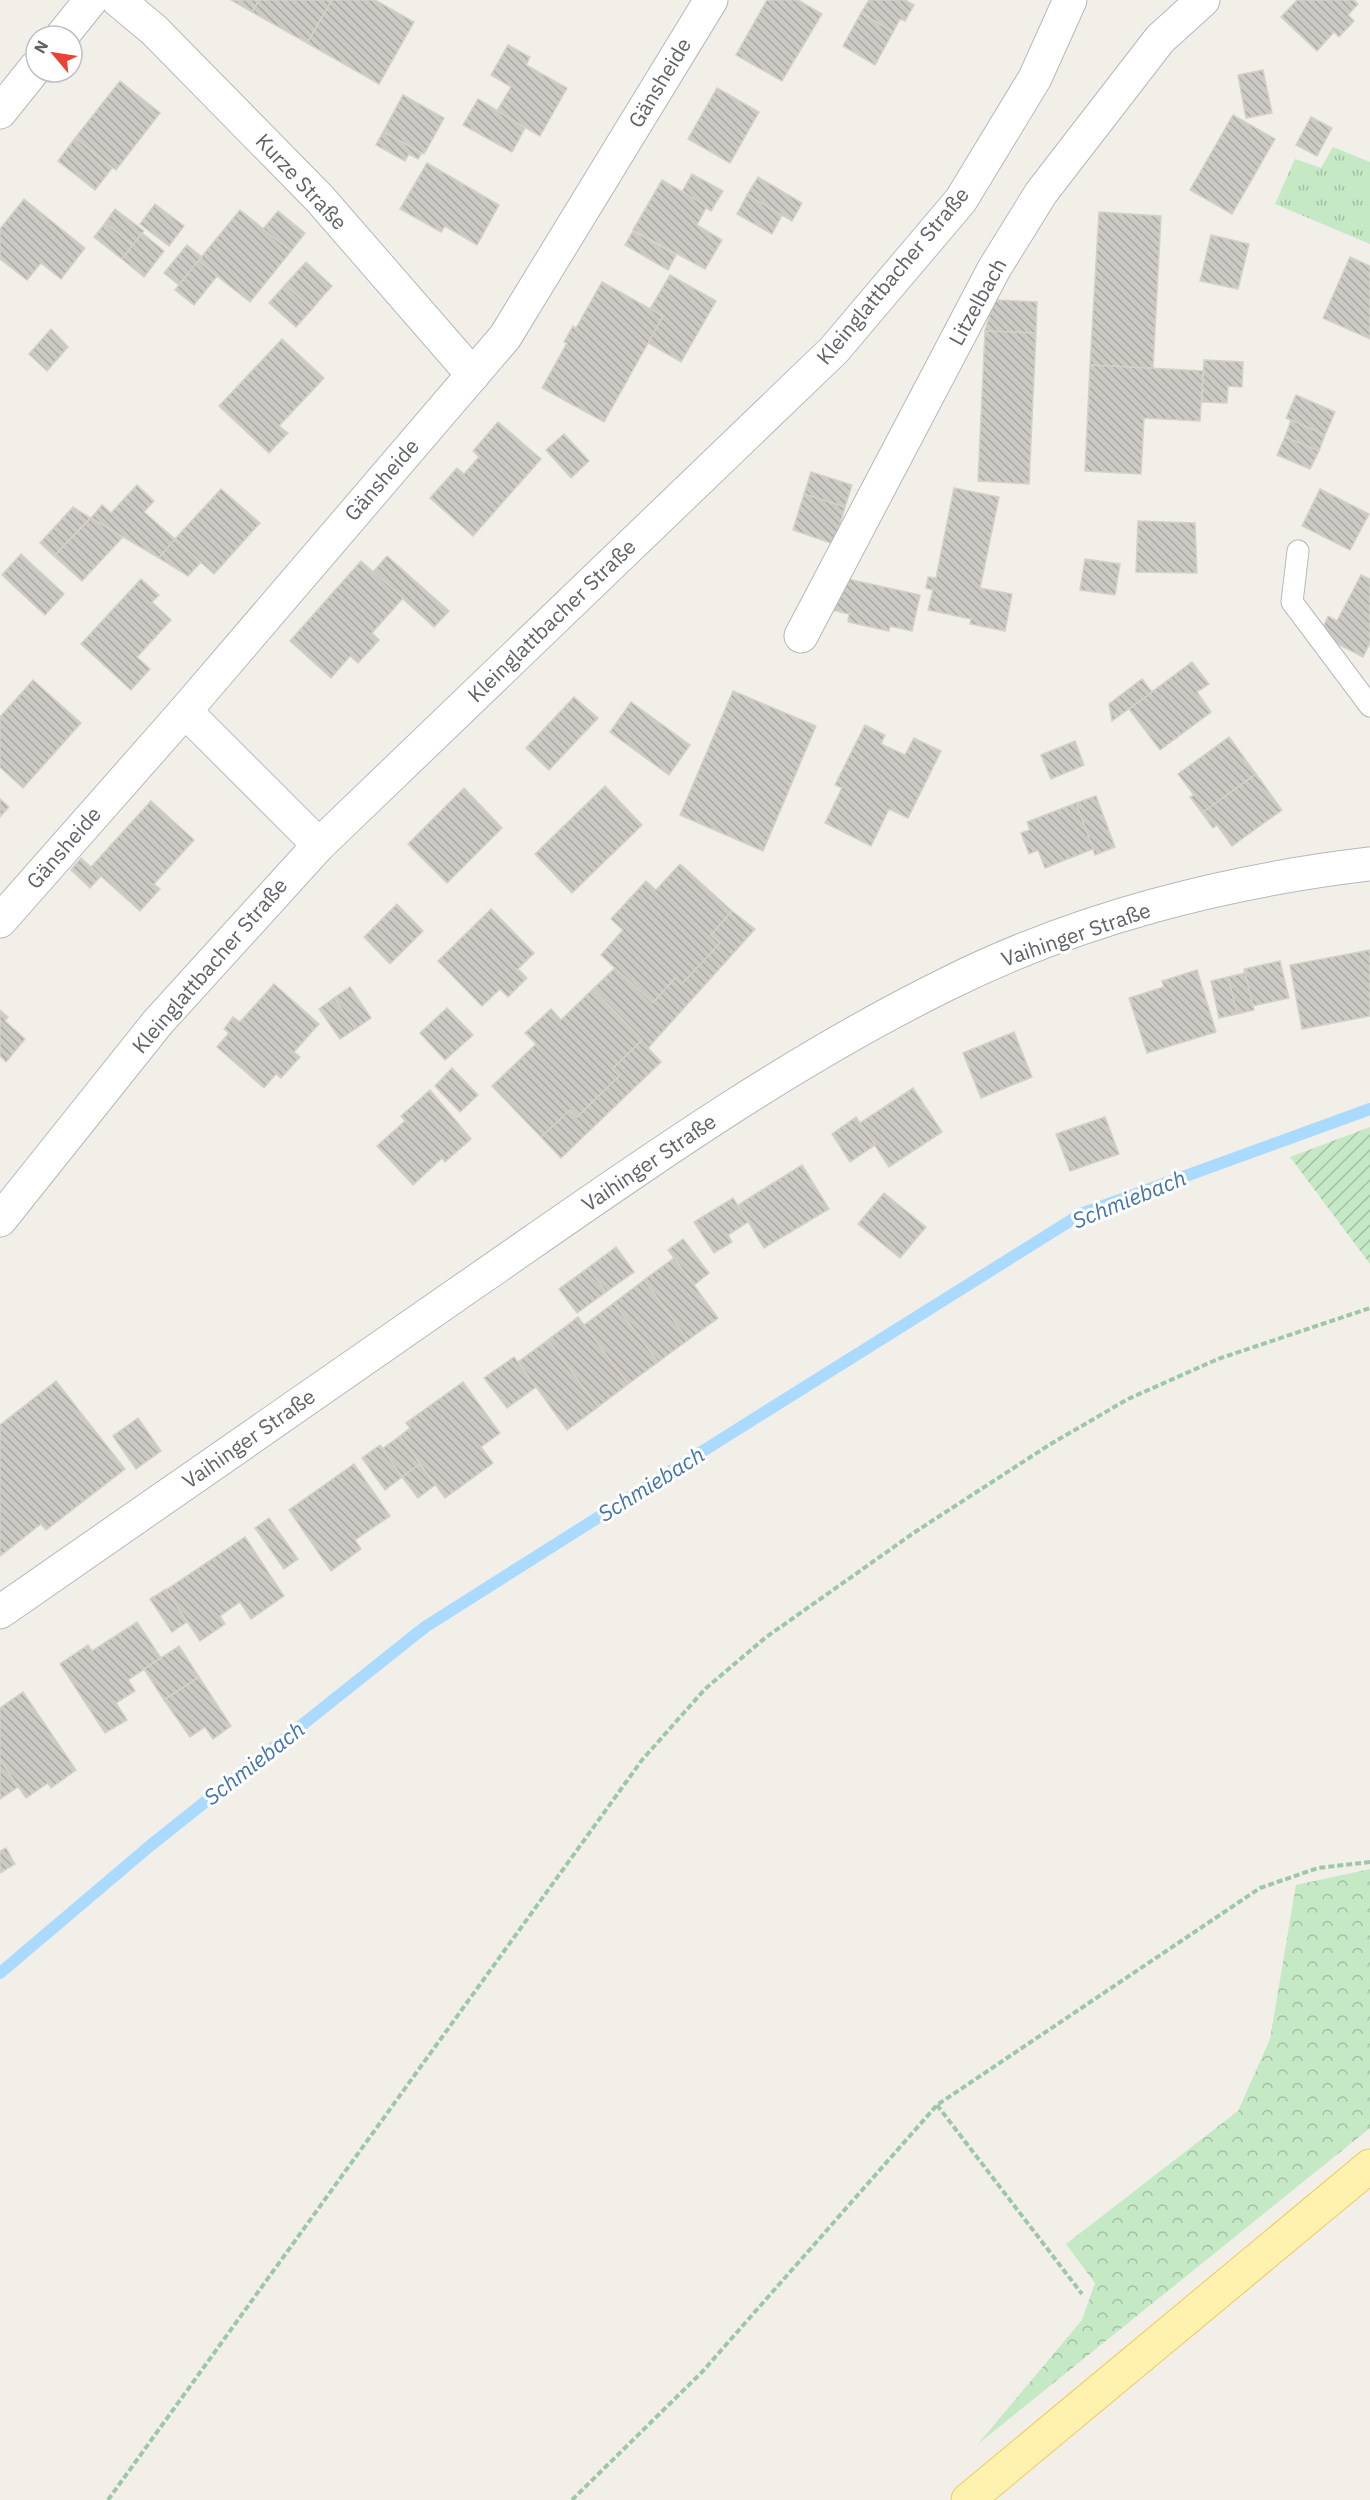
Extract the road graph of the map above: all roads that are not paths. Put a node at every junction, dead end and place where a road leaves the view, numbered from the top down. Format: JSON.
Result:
{"nodes":[{"id":1,"x":91,"y":0,"type":"edge"},
{"id":2,"x":118,"y":0,"type":"edge"},
{"id":3,"x":711,"y":0,"type":"edge"},
{"id":4,"x":1070,"y":0,"type":"edge"},
{"id":5,"x":1203,"y":0,"type":"edge"},
{"id":6,"x":72,"y":24,"type":"edge"},
{"id":7,"x":24,"y":82,"type":"edge"},
{"id":8,"x":0,"y":112,"type":"edge"},
{"id":9,"x":473,"y":375,"type":"junction"},
{"id":10,"x":1298,"y":551,"type":"dead end"},
{"id":11,"x":801,"y":636,"type":"dead end"},
{"id":12,"x":1370,"y":706,"type":"edge"},
{"id":13,"x":185,"y":711,"type":"junction"},
{"id":14,"x":319,"y":845,"type":"junction"},
{"id":15,"x":1370,"y":864,"type":"edge"},
{"id":16,"x":0,"y":921,"type":"edge"},
{"id":17,"x":0,"y":1220,"type":"edge"},
{"id":18,"x":0,"y":1612,"type":"edge"},
{"id":19,"x":1370,"y":2166,"type":"edge"},
{"id":20,"x":968,"y":2500,"type":"edge"}],
"edges":[{"from":1,"to":6,"type":"street"},
{"from":2,"to":9,"type":"street","name":"Kurze Straße"},
{"from":3,"to":9,"type":"street","name":"Gänsheide"},
{"from":4,"to":14,"type":"street","name":"Kleinglattbacher Straße"},
{"from":5,"to":11,"type":"street","name":"Litzelbach"},
{"from":7,"to":8,"type":"street"},
{"from":9,"to":13,"type":"street","name":"Gänsheide"},
{"from":10,"to":12,"type":"lane"},
{"from":13,"to":14,"type":"street"},
{"from":13,"to":16,"type":"street","name":"Gänsheide"},
{"from":14,"to":17,"type":"street","name":"Kleinglattbacher Straße"},
{"from":15,"to":18,"type":"street","name":"Vaihinger Straße"},
{"from":19,"to":20,"type":"main road"}]}
